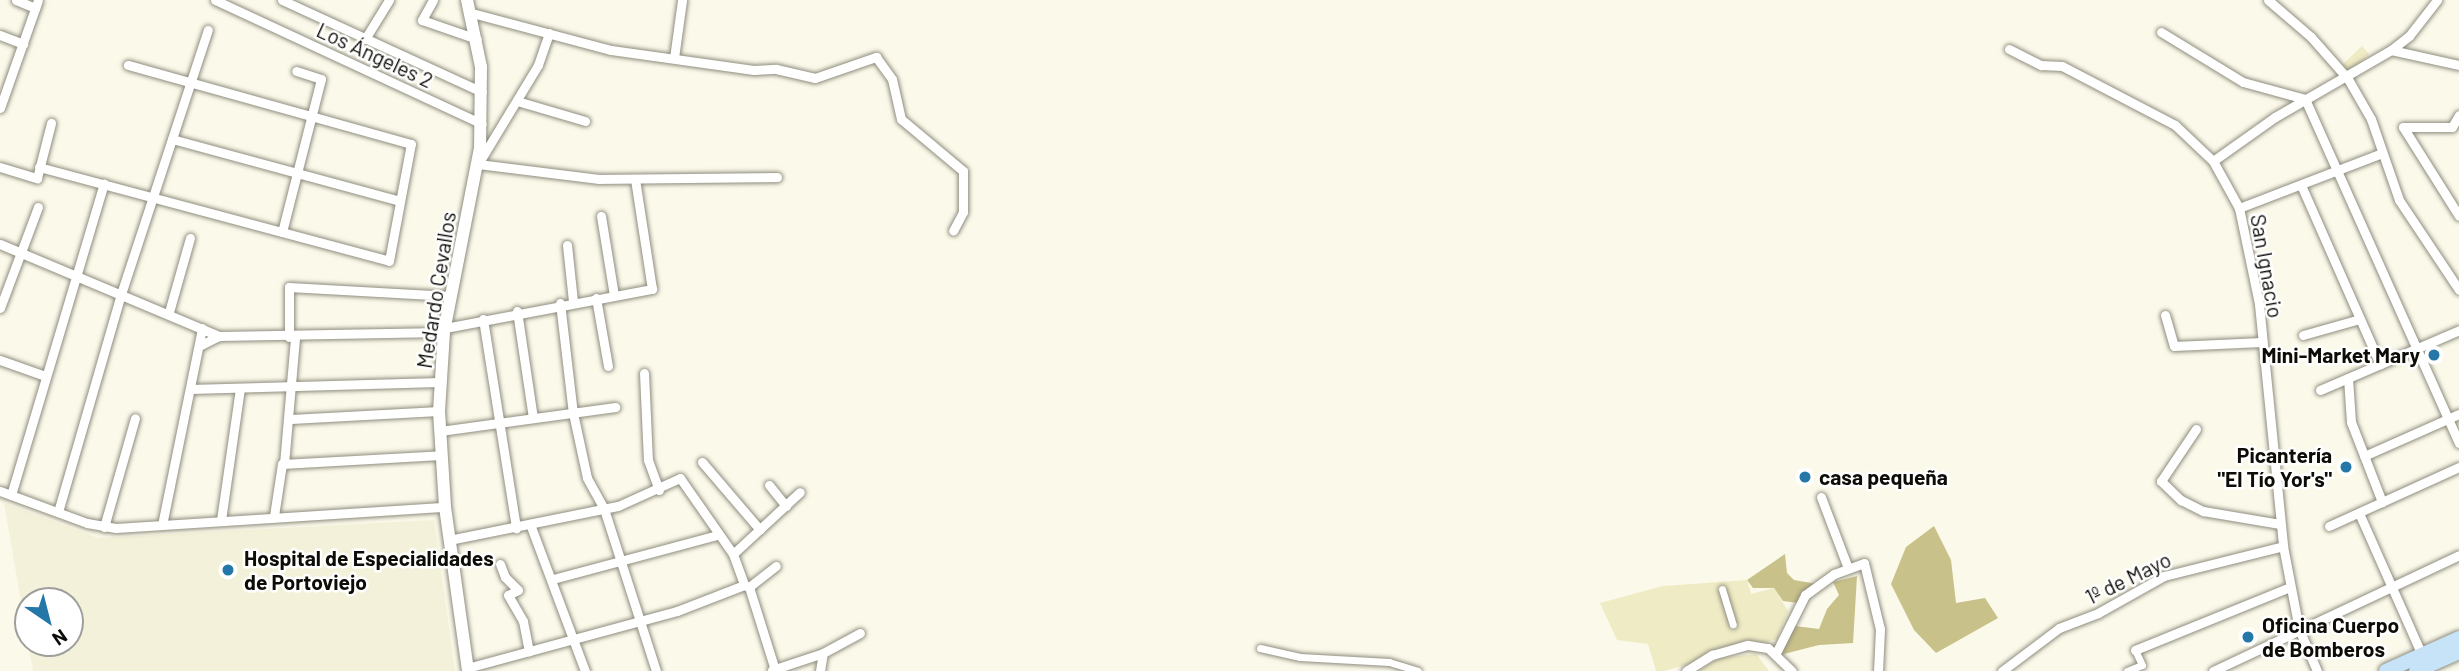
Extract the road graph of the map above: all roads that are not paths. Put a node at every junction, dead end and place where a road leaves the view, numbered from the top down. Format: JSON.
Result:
{"nodes":[{"id":1,"x":16,"y":0,"type":"edge"},
{"id":2,"x":215,"y":0,"type":"edge"},
{"id":3,"x":282,"y":0,"type":"edge"},
{"id":4,"x":389,"y":0,"type":"edge"},
{"id":5,"x":433,"y":0,"type":"edge"},
{"id":6,"x":467,"y":0,"type":"edge"},
{"id":7,"x":681,"y":0,"type":"edge"},
{"id":8,"x":2268,"y":0,"type":"edge"},
{"id":9,"x":2437,"y":0,"type":"edge"},
{"id":10,"x":37,"y":4,"type":"edge"},
{"id":11,"x":472,"y":13,"type":"junction"},
{"id":12,"x":208,"y":30,"type":"dead end"},
{"id":13,"x":2161,"y":32,"type":"dead end"},
{"id":14,"x":549,"y":33,"type":"junction"},
{"id":15,"x":0,"y":35,"type":"edge"},
{"id":16,"x":365,"y":39,"type":"junction"},
{"id":17,"x":477,"y":39,"type":"junction"},
{"id":18,"x":23,"y":44,"type":"junction"},
{"id":19,"x":2009,"y":49,"type":"dead end"},
{"id":20,"x":2391,"y":50,"type":"junction"},
{"id":21,"x":674,"y":58,"type":"junction"},
{"id":22,"x":128,"y":65,"type":"dead end"},
{"id":23,"x":2459,"y":65,"type":"edge"},
{"id":24,"x":296,"y":71,"type":"dead end"},
{"id":25,"x":2348,"y":79,"type":"junction"},
{"id":26,"x":5,"y":80,"type":"edge"},
{"id":27,"x":191,"y":82,"type":"junction"},
{"id":28,"x":482,"y":92,"type":"junction"},
{"id":29,"x":2305,"y":99,"type":"junction"},
{"id":30,"x":517,"y":101,"type":"junction"},
{"id":31,"x":0,"y":108,"type":"edge"},
{"id":32,"x":2459,"y":115,"type":"edge"},
{"id":33,"x":311,"y":116,"type":"junction"},
{"id":34,"x":584,"y":121,"type":"dead end"},
{"id":35,"x":51,"y":123,"type":"dead end"},
{"id":36,"x":482,"y":124,"type":"junction"},
{"id":37,"x":172,"y":139,"type":"junction"},
{"id":38,"x":2382,"y":153,"type":"junction"},
{"id":39,"x":2213,"y":161,"type":"junction"},
{"id":40,"x":478,"y":164,"type":"junction"},
{"id":41,"x":0,"y":167,"type":"edge"},
{"id":42,"x":39,"y":167,"type":"junction"},
{"id":43,"x":2339,"y":171,"type":"junction"},
{"id":44,"x":297,"y":173,"type":"junction"},
{"id":45,"x":777,"y":177,"type":"dead end"},
{"id":46,"x":635,"y":179,"type":"junction"},
{"id":47,"x":104,"y":184,"type":"junction"},
{"id":48,"x":2301,"y":185,"type":"junction"},
{"id":49,"x":400,"y":201,"type":"junction"},
{"id":50,"x":38,"y":207,"type":"dead end"},
{"id":51,"x":2239,"y":208,"type":"junction"},
{"id":52,"x":601,"y":216,"type":"dead end"},
{"id":53,"x":2459,"y":216,"type":"edge"},
{"id":54,"x":953,"y":231,"type":"dead end"},
{"id":55,"x":282,"y":232,"type":"junction"},
{"id":56,"x":190,"y":238,"type":"dead end"},
{"id":57,"x":0,"y":244,"type":"edge"},
{"id":58,"x":567,"y":245,"type":"dead end"},
{"id":59,"x":21,"y":252,"type":"junction"},
{"id":60,"x":73,"y":276,"type":"junction"},
{"id":61,"x":2459,"y":290,"type":"edge"},
{"id":62,"x":121,"y":293,"type":"junction"},
{"id":63,"x":614,"y":295,"type":"junction"},
{"id":64,"x":450,"y":296,"type":"junction"},
{"id":65,"x":596,"y":298,"type":"junction"},
{"id":66,"x":573,"y":301,"type":"junction"},
{"id":67,"x":560,"y":303,"type":"junction"},
{"id":68,"x":0,"y":308,"type":"edge"},
{"id":69,"x":517,"y":311,"type":"junction"},
{"id":70,"x":169,"y":312,"type":"junction"},
{"id":71,"x":2165,"y":315,"type":"dead end"},
{"id":72,"x":483,"y":319,"type":"junction"},
{"id":73,"x":2360,"y":319,"type":"junction"},
{"id":74,"x":202,"y":328,"type":"junction"},
{"id":75,"x":444,"y":330,"type":"junction"},
{"id":76,"x":2459,"y":330,"type":"edge"},
{"id":77,"x":2303,"y":335,"type":"dead end"},
{"id":78,"x":219,"y":337,"type":"junction"},
{"id":79,"x":292,"y":337,"type":"junction"},
{"id":80,"x":2262,"y":342,"type":"junction"},
{"id":81,"x":198,"y":346,"type":"junction"},
{"id":82,"x":2419,"y":347,"type":"junction"},
{"id":83,"x":0,"y":360,"type":"edge"},
{"id":84,"x":2380,"y":364,"type":"junction"},
{"id":85,"x":608,"y":366,"type":"dead end"},
{"id":86,"x":644,"y":373,"type":"dead end"},
{"id":87,"x":45,"y":376,"type":"junction"},
{"id":88,"x":2348,"y":378,"type":"junction"},
{"id":89,"x":440,"y":382,"type":"junction"},
{"id":90,"x":190,"y":388,"type":"junction"},
{"id":91,"x":240,"y":388,"type":"junction"},
{"id":92,"x":293,"y":388,"type":"junction"},
{"id":93,"x":2320,"y":390,"type":"dead end"},
{"id":94,"x":615,"y":407,"type":"dead end"},
{"id":95,"x":439,"y":411,"type":"junction"},
{"id":96,"x":573,"y":413,"type":"junction"},
{"id":97,"x":2459,"y":414,"type":"edge"},
{"id":98,"x":135,"y":418,"type":"dead end"},
{"id":99,"x":533,"y":418,"type":"junction"},
{"id":100,"x":291,"y":419,"type":"junction"},
{"id":101,"x":2449,"y":419,"type":"junction"},
{"id":102,"x":497,"y":423,"type":"junction"},
{"id":103,"x":2196,"y":429,"type":"dead end"},
{"id":104,"x":440,"y":431,"type":"junction"},
{"id":105,"x":2459,"y":443,"type":"edge"},
{"id":106,"x":441,"y":455,"type":"junction"},
{"id":107,"x":2364,"y":456,"type":"junction"},
{"id":108,"x":702,"y":461,"type":"dead end"},
{"id":109,"x":285,"y":464,"type":"junction"},
{"id":110,"x":2459,"y":467,"type":"edge"},
{"id":111,"x":769,"y":485,"type":"dead end"},
{"id":112,"x":659,"y":490,"type":"junction"},
{"id":113,"x":0,"y":491,"type":"edge"},
{"id":114,"x":800,"y":492,"type":"dead end"},
{"id":115,"x":11,"y":495,"type":"junction"},
{"id":116,"x":1822,"y":497,"type":"dead end"},
{"id":117,"x":2382,"y":502,"type":"junction"},
{"id":118,"x":786,"y":506,"type":"junction"},
{"id":119,"x":445,"y":507,"type":"junction"},
{"id":120,"x":604,"y":509,"type":"junction"},
{"id":121,"x":58,"y":512,"type":"junction"},
{"id":122,"x":2358,"y":513,"type":"junction"},
{"id":123,"x":274,"y":516,"type":"junction"},
{"id":124,"x":221,"y":520,"type":"junction"},
{"id":125,"x":530,"y":524,"type":"junction"},
{"id":126,"x":2280,"y":524,"type":"junction"},
{"id":127,"x":162,"y":525,"type":"junction"},
{"id":128,"x":2329,"y":526,"type":"dead end"},
{"id":129,"x":104,"y":527,"type":"junction"},
{"id":130,"x":516,"y":528,"type":"junction"},
{"id":131,"x":760,"y":530,"type":"junction"},
{"id":132,"x":717,"y":535,"type":"junction"},
{"id":133,"x":449,"y":540,"type":"junction"},
{"id":134,"x":2283,"y":546,"type":"junction"},
{"id":135,"x":733,"y":554,"type":"junction"},
{"id":136,"x":2459,"y":555,"type":"edge"},
{"id":137,"x":621,"y":561,"type":"junction"},
{"id":138,"x":500,"y":564,"type":"dead end"},
{"id":139,"x":776,"y":566,"type":"dead end"},
{"id":140,"x":1848,"y":568,"type":"junction"},
{"id":141,"x":554,"y":579,"type":"junction"},
{"id":142,"x":747,"y":586,"type":"junction"},
{"id":143,"x":2391,"y":586,"type":"junction"},
{"id":144,"x":2290,"y":587,"type":"junction"},
{"id":145,"x":1722,"y":589,"type":"dead end"},
{"id":146,"x":640,"y":622,"type":"junction"},
{"id":147,"x":1733,"y":624,"type":"dead end"},
{"id":148,"x":2300,"y":629,"type":"junction"},
{"id":149,"x":860,"y":633,"type":"dead end"},
{"id":150,"x":2459,"y":638,"type":"edge"},
{"id":151,"x":575,"y":639,"type":"junction"},
{"id":152,"x":1260,"y":648,"type":"dead end"},
{"id":153,"x":2135,"y":650,"type":"joint"},
{"id":154,"x":528,"y":651,"type":"junction"},
{"id":155,"x":2459,"y":652,"type":"edge"},
{"id":156,"x":823,"y":653,"type":"junction"},
{"id":157,"x":1776,"y":653,"type":"junction"},
{"id":158,"x":2422,"y":654,"type":"junction"},
{"id":159,"x":467,"y":669,"type":"edge"},
{"id":160,"x":772,"y":670,"type":"edge"},
{"id":161,"x":585,"y":671,"type":"edge"},
{"id":162,"x":656,"y":671,"type":"edge"},
{"id":163,"x":820,"y":671,"type":"edge"},
{"id":164,"x":1418,"y":671,"type":"edge"},
{"id":165,"x":1686,"y":671,"type":"edge"},
{"id":166,"x":1792,"y":671,"type":"edge"},
{"id":167,"x":1878,"y":671,"type":"edge"},
{"id":168,"x":2002,"y":671,"type":"edge"},
{"id":169,"x":2127,"y":671,"type":"edge"},
{"id":170,"x":2213,"y":671,"type":"edge"},
{"id":171,"x":2317,"y":671,"type":"edge"},
{"id":172,"x":2386,"y":671,"type":"edge"},
{"id":173,"x":2416,"y":671,"type":"edge"}],
"edges":[{"from":1,"to":10,"type":"street"},
{"from":2,"to":36,"type":"street","name":"Los Ángeles 2"},
{"from":3,"to":16,"type":"street"},
{"from":4,"to":16,"type":"street"},
{"from":5,"to":17,"type":"street"},
{"from":6,"to":11,"type":"street","name":"Medardo Cevallos"},
{"from":7,"to":21,"type":"street"},
{"from":8,"to":25,"type":"street"},
{"from":9,"to":20,"type":"street"},
{"from":10,"to":18,"type":"street"},
{"from":11,"to":14,"type":"street"},
{"from":11,"to":17,"type":"street","name":"Medardo Cevallos"},
{"from":12,"to":27,"type":"street"},
{"from":13,"to":29,"type":"street"},
{"from":14,"to":21,"type":"street"},
{"from":14,"to":30,"type":"street"},
{"from":15,"to":18,"type":"street"},
{"from":16,"to":28,"type":"street"},
{"from":17,"to":28,"type":"street","name":"Medardo Cevallos"},
{"from":18,"to":26,"type":"street"},
{"from":19,"to":39,"type":"street","name":"San Ignacio"},
{"from":20,"to":23,"type":"street"},
{"from":20,"to":25,"type":"street"},
{"from":21,"to":54,"type":"street"},
{"from":22,"to":27,"type":"street"},
{"from":24,"to":33,"type":"street"},
{"from":25,"to":29,"type":"street"},
{"from":25,"to":38,"type":"street"},
{"from":26,"to":31,"type":"street"},
{"from":27,"to":33,"type":"street"},
{"from":27,"to":37,"type":"street"},
{"from":28,"to":36,"type":"street","name":"Medardo Cevallos"},
{"from":29,"to":39,"type":"street"},
{"from":29,"to":43,"type":"street"},
{"from":30,"to":34,"type":"street"},
{"from":30,"to":40,"type":"street"},
{"from":32,"to":53,"type":"street"},
{"from":33,"to":44,"type":"street"},
{"from":33,"to":49,"type":"street"},
{"from":35,"to":42,"type":"street"},
{"from":36,"to":40,"type":"street","name":"Medardo Cevallos"},
{"from":37,"to":44,"type":"street"},
{"from":37,"to":62,"type":"street"},
{"from":38,"to":43,"type":"street"},
{"from":38,"to":61,"type":"street"},
{"from":39,"to":51,"type":"street","name":"San Ignacio"},
{"from":40,"to":46,"type":"street"},
{"from":40,"to":64,"type":"street","name":"Medardo Cevallos"},
{"from":41,"to":42,"type":"street"},
{"from":42,"to":47,"type":"street"},
{"from":43,"to":48,"type":"street"},
{"from":43,"to":82,"type":"street"},
{"from":44,"to":49,"type":"street"},
{"from":44,"to":55,"type":"street"},
{"from":45,"to":46,"type":"street"},
{"from":46,"to":63,"type":"street"},
{"from":47,"to":55,"type":"street"},
{"from":47,"to":60,"type":"street"},
{"from":48,"to":51,"type":"street"},
{"from":48,"to":73,"type":"street"},
{"from":49,"to":55,"type":"street"},
{"from":50,"to":59,"type":"street"},
{"from":51,"to":80,"type":"street","name":"San Ignacio"},
{"from":52,"to":63,"type":"street"},
{"from":56,"to":70,"type":"street"},
{"from":57,"to":59,"type":"street"},
{"from":58,"to":66,"type":"street"},
{"from":59,"to":60,"type":"street"},
{"from":59,"to":68,"type":"street"},
{"from":60,"to":62,"type":"street"},
{"from":60,"to":87,"type":"street"},
{"from":62,"to":70,"type":"street"},
{"from":62,"to":121,"type":"street"},
{"from":63,"to":65,"type":"street"},
{"from":64,"to":75,"type":"street","name":"Medardo Cevallos"},
{"from":64,"to":79,"type":"street"},
{"from":65,"to":66,"type":"street"},
{"from":65,"to":85,"type":"street"},
{"from":66,"to":67,"type":"street"},
{"from":67,"to":69,"type":"street"},
{"from":67,"to":96,"type":"street"},
{"from":69,"to":72,"type":"street"},
{"from":69,"to":99,"type":"street"},
{"from":70,"to":74,"type":"street"},
{"from":71,"to":80,"type":"street"},
{"from":72,"to":75,"type":"street"},
{"from":72,"to":102,"type":"street"},
{"from":73,"to":77,"type":"street"},
{"from":73,"to":84,"type":"street"},
{"from":74,"to":78,"type":"street"},
{"from":74,"to":81,"type":"street"},
{"from":75,"to":79,"type":"street"},
{"from":75,"to":89,"type":"street","name":"Medardo Cevallos"},
{"from":76,"to":82,"type":"street"},
{"from":78,"to":79,"type":"street"},
{"from":78,"to":81,"type":"street"},
{"from":79,"to":92,"type":"street"},
{"from":80,"to":126,"type":"street","name":"San Ignacio"},
{"from":81,"to":90,"type":"street"},
{"from":82,"to":84,"type":"street"},
{"from":82,"to":101,"type":"street"},
{"from":83,"to":87,"type":"street"},
{"from":84,"to":88,"type":"street"},
{"from":86,"to":112,"type":"street"},
{"from":87,"to":115,"type":"street"},
{"from":88,"to":93,"type":"street"},
{"from":88,"to":107,"type":"street"},
{"from":89,"to":92,"type":"street"},
{"from":89,"to":95,"type":"street","name":"Medardo Cevallos"},
{"from":90,"to":91,"type":"street"},
{"from":90,"to":127,"type":"street"},
{"from":91,"to":92,"type":"street"},
{"from":91,"to":124,"type":"street"},
{"from":92,"to":100,"type":"street"},
{"from":94,"to":96,"type":"street"},
{"from":95,"to":100,"type":"street"},
{"from":95,"to":104,"type":"street","name":"Medardo Cevallos"},
{"from":96,"to":99,"type":"street"},
{"from":96,"to":120,"type":"street"},
{"from":97,"to":101,"type":"street"},
{"from":98,"to":129,"type":"street"},
{"from":99,"to":102,"type":"street"},
{"from":100,"to":109,"type":"street"},
{"from":101,"to":105,"type":"street"},
{"from":101,"to":107,"type":"street"},
{"from":102,"to":104,"type":"street"},
{"from":102,"to":130,"type":"street"},
{"from":103,"to":126,"type":"street"},
{"from":104,"to":106,"type":"street","name":"Medardo Cevallos"},
{"from":106,"to":109,"type":"street"},
{"from":106,"to":119,"type":"street","name":"Medardo Cevallos"},
{"from":107,"to":117,"type":"street"},
{"from":108,"to":131,"type":"street"},
{"from":109,"to":123,"type":"street"},
{"from":110,"to":117,"type":"street"},
{"from":111,"to":118,"type":"street"},
{"from":112,"to":120,"type":"street"},
{"from":112,"to":132,"type":"street"},
{"from":113,"to":115,"type":"street"},
{"from":114,"to":118,"type":"street"},
{"from":115,"to":121,"type":"street"},
{"from":116,"to":140,"type":"street"},
{"from":117,"to":122,"type":"street"},
{"from":118,"to":131,"type":"street"},
{"from":119,"to":123,"type":"street"},
{"from":119,"to":133,"type":"street","name":"Medardo Cevallos"},
{"from":120,"to":125,"type":"street"},
{"from":120,"to":137,"type":"street"},
{"from":121,"to":129,"type":"street"},
{"from":122,"to":128,"type":"street"},
{"from":122,"to":143,"type":"street"},
{"from":123,"to":124,"type":"street"},
{"from":124,"to":127,"type":"street"},
{"from":125,"to":130,"type":"street"},
{"from":125,"to":141,"type":"street"},
{"from":126,"to":134,"type":"street","name":"San Ignacio"},
{"from":127,"to":129,"type":"street"},
{"from":130,"to":133,"type":"street"},
{"from":131,"to":135,"type":"street"},
{"from":132,"to":135,"type":"street"},
{"from":132,"to":137,"type":"street"},
{"from":133,"to":159,"type":"street","name":"Medardo Cevallos"},
{"from":134,"to":144,"type":"street","name":"San Ignacio"},
{"from":134,"to":168,"type":"street","name":"1º de Mayo"},
{"from":135,"to":142,"type":"street"},
{"from":136,"to":143,"type":"street"},
{"from":137,"to":141,"type":"street"},
{"from":137,"to":146,"type":"street"},
{"from":138,"to":154,"type":"street"},
{"from":139,"to":142,"type":"street"},
{"from":140,"to":157,"type":"street"},
{"from":140,"to":167,"type":"street"},
{"from":141,"to":151,"type":"street"},
{"from":142,"to":146,"type":"street"},
{"from":142,"to":160,"type":"street"},
{"from":143,"to":148,"type":"street"},
{"from":143,"to":158,"type":"street"},
{"from":144,"to":148,"type":"street","name":"San Ignacio"},
{"from":144,"to":153,"type":"street"},
{"from":145,"to":147,"type":"street"},
{"from":146,"to":151,"type":"street"},
{"from":146,"to":162,"type":"street"},
{"from":148,"to":170,"type":"street"},
{"from":148,"to":171,"type":"street","name":"San Ignacio"},
{"from":149,"to":156,"type":"street"},
{"from":150,"to":158,"type":"main road"},
{"from":151,"to":154,"type":"street"},
{"from":151,"to":161,"type":"street"},
{"from":152,"to":164,"type":"street"},
{"from":153,"to":169,"type":"street"},
{"from":154,"to":159,"type":"street"},
{"from":155,"to":173,"type":"main road"},
{"from":156,"to":160,"type":"street"},
{"from":156,"to":163,"type":"street"},
{"from":157,"to":165,"type":"street"},
{"from":157,"to":166,"type":"street"},
{"from":158,"to":172,"type":"main road"}]}
